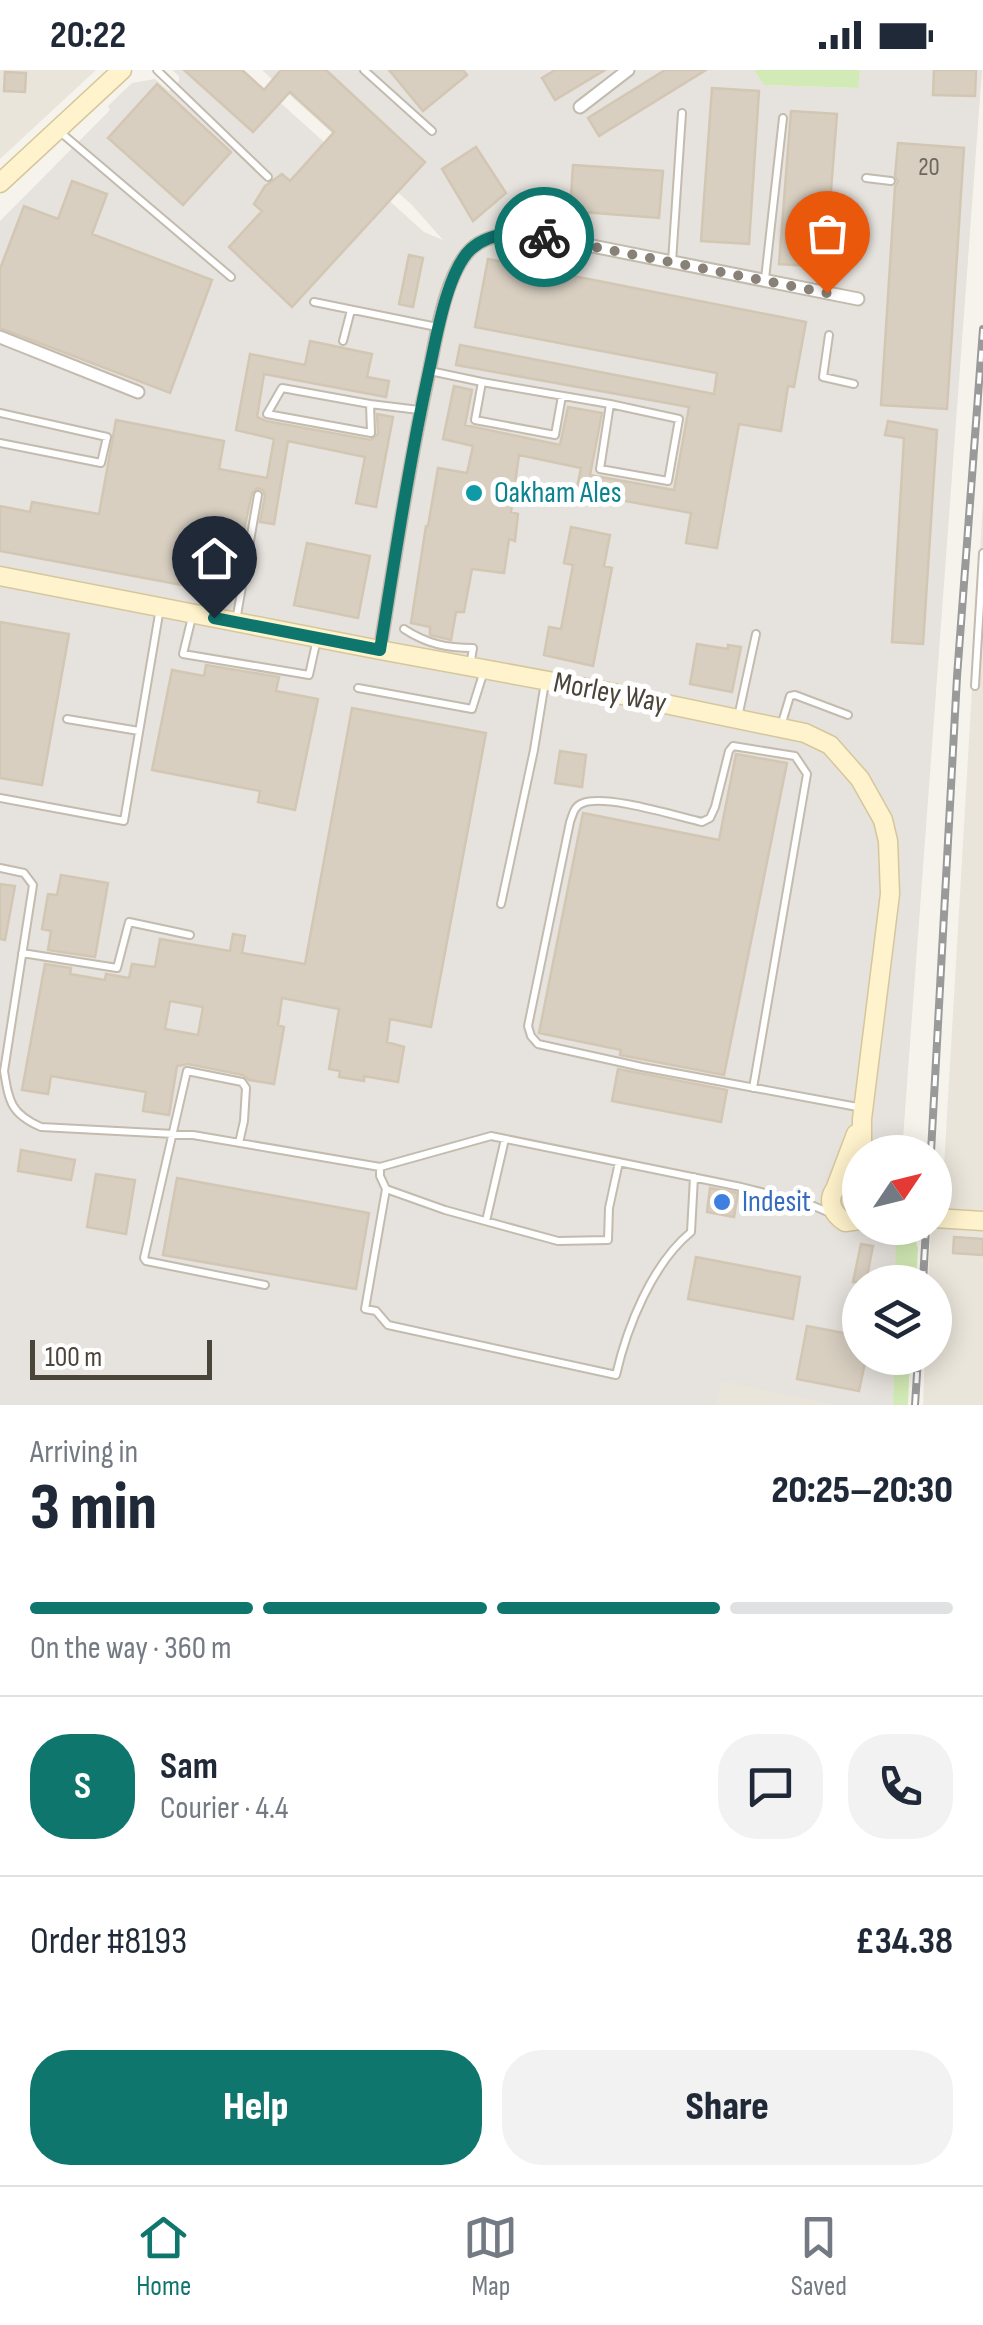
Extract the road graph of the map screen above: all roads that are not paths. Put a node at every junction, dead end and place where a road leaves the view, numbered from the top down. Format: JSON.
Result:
{"nodes":[{"id":1,"x":122,"y":70,"type":"edge"},
{"id":2,"x":157,"y":70,"type":"edge"},
{"id":3,"x":364,"y":70,"type":"edge"},
{"id":4,"x":628,"y":70,"type":"edge"},
{"id":5,"x":580,"y":106,"type":"dead end"},
{"id":6,"x":682,"y":113,"type":"dead end"},
{"id":7,"x":782,"y":118,"type":"dead end"},
{"id":8,"x":58,"y":130,"type":"junction"},
{"id":9,"x":432,"y":130,"type":"dead end"},
{"id":10,"x":268,"y":177,"type":"dead end"},
{"id":11,"x":866,"y":178,"type":"dead end"},
{"id":12,"x":891,"y":181,"type":"dead end"},
{"id":13,"x":0,"y":182,"type":"edge"},
{"id":14,"x":672,"y":264,"type":"junction"},
{"id":15,"x":231,"y":277,"type":"dead end"},
{"id":16,"x":765,"y":280,"type":"junction"},
{"id":17,"x":858,"y":299,"type":"dead end"},
{"id":18,"x":314,"y":302,"type":"dead end"},
{"id":19,"x":350,"y":310,"type":"junction"},
{"id":20,"x":437,"y":327,"type":"junction"},
{"id":21,"x":829,"y":334,"type":"dead end"},
{"id":22,"x":0,"y":337,"type":"edge"},
{"id":23,"x":343,"y":341,"type":"dead end"},
{"id":24,"x":429,"y":371,"type":"junction"},
{"id":25,"x":482,"y":382,"type":"junction"},
{"id":26,"x":854,"y":384,"type":"dead end"},
{"id":27,"x":138,"y":392,"type":"dead end"},
{"id":28,"x":562,"y":396,"type":"junction"},
{"id":29,"x":370,"y":404,"type":"junction"},
{"id":30,"x":610,"y":404,"type":"junction"},
{"id":31,"x":419,"y":410,"type":"junction"},
{"id":32,"x":0,"y":412,"type":"edge"},
{"id":33,"x":0,"y":443,"type":"edge"},
{"id":34,"x":258,"y":495,"type":"dead end"},
{"id":35,"x":983,"y":553,"type":"edge"},
{"id":36,"x":0,"y":576,"type":"edge"},
{"id":37,"x":160,"y":607,"type":"junction"},
{"id":38,"x":193,"y":614,"type":"junction"},
{"id":39,"x":236,"y":622,"type":"junction"},
{"id":40,"x":404,"y":629,"type":"dead end"},
{"id":41,"x":756,"y":634,"type":"dead end"},
{"id":42,"x":317,"y":638,"type":"junction"},
{"id":43,"x":380,"y":650,"type":"junction"},
{"id":44,"x":477,"y":668,"type":"junction"},
{"id":45,"x":545,"y":681,"type":"junction"},
{"id":46,"x":975,"y":686,"type":"dead end"},
{"id":47,"x":358,"y":688,"type":"dead end"},
{"id":48,"x":848,"y":715,"type":"dead end"},
{"id":49,"x":738,"y":718,"type":"junction"},
{"id":50,"x":67,"y":719,"type":"dead end"},
{"id":51,"x":781,"y":728,"type":"junction"},
{"id":52,"x":139,"y":731,"type":"junction"},
{"id":53,"x":0,"y":798,"type":"edge"},
{"id":54,"x":0,"y":868,"type":"edge"},
{"id":55,"x":501,"y":904,"type":"dead end"},
{"id":56,"x":190,"y":935,"type":"dead end"},
{"id":57,"x":22,"y":952,"type":"junction"},
{"id":58,"x":752,"y":1088,"type":"junction"},
{"id":59,"x":863,"y":1114,"type":"junction"},
{"id":60,"x":172,"y":1135,"type":"junction"},
{"id":61,"x":862,"y":1135,"type":"edge"},
{"id":62,"x":505,"y":1139,"type":"junction"},
{"id":63,"x":238,"y":1143,"type":"junction"},
{"id":64,"x":620,"y":1162,"type":"junction"},
{"id":65,"x":380,"y":1167,"type":"junction"},
{"id":66,"x":694,"y":1178,"type":"junction"},
{"id":67,"x":386,"y":1189,"type":"junction"},
{"id":68,"x":842,"y":1190,"type":"edge"},
{"id":69,"x":834,"y":1200,"type":"junction"},
{"id":70,"x":810,"y":1204,"type":"junction"},
{"id":71,"x":842,"y":1216,"type":"edge"},
{"id":72,"x":952,"y":1219,"type":"edge"},
{"id":73,"x":983,"y":1221,"type":"edge"},
{"id":74,"x":486,"y":1222,"type":"junction"},
{"id":75,"x":265,"y":1285,"type":"dead end"}],
"edges":[{"from":1,"to":8,"type":"street"},
{"from":2,"to":10,"type":"lane"},
{"from":3,"to":9,"type":"lane"},
{"from":4,"to":5,"type":"street"},
{"from":6,"to":14,"type":"lane"},
{"from":7,"to":16,"type":"lane"},
{"from":8,"to":13,"type":"street"},
{"from":8,"to":15,"type":"lane"},
{"from":11,"to":12,"type":"lane"},
{"from":14,"to":16,"type":"street"},
{"from":14,"to":20,"type":"street"},
{"from":16,"to":17,"type":"street"},
{"from":18,"to":19,"type":"lane"},
{"from":19,"to":20,"type":"lane"},
{"from":19,"to":23,"type":"lane"},
{"from":20,"to":24,"type":"street"},
{"from":21,"to":26,"type":"lane"},
{"from":22,"to":27,"type":"street"},
{"from":24,"to":25,"type":"lane"},
{"from":24,"to":31,"type":"street"},
{"from":25,"to":28,"type":"lane"},
{"from":25,"to":28,"type":"lane"},
{"from":28,"to":30,"type":"lane"},
{"from":29,"to":29,"type":"lane"},
{"from":29,"to":31,"type":"lane"},
{"from":30,"to":30,"type":"lane"},
{"from":31,"to":43,"type":"street"},
{"from":32,"to":33,"type":"lane"},
{"from":34,"to":39,"type":"lane"},
{"from":35,"to":46,"type":"lane"},
{"from":36,"to":37,"type":"street","name":"Morley Way"},
{"from":37,"to":38,"type":"street","name":"Morley Way"},
{"from":37,"to":52,"type":"lane"},
{"from":38,"to":39,"type":"street","name":"Morley Way"},
{"from":38,"to":42,"type":"lane"},
{"from":39,"to":42,"type":"street","name":"Morley Way"},
{"from":40,"to":44,"type":"lane"},
{"from":41,"to":49,"type":"lane"},
{"from":42,"to":43,"type":"street","name":"Morley Way"},
{"from":43,"to":44,"type":"street","name":"Morley Way"},
{"from":44,"to":45,"type":"street","name":"Morley Way"},
{"from":44,"to":47,"type":"lane"},
{"from":45,"to":49,"type":"street","name":"Morley Way"},
{"from":45,"to":55,"type":"lane"},
{"from":48,"to":51,"type":"lane"},
{"from":49,"to":51,"type":"street","name":"Morley Way"},
{"from":50,"to":52,"type":"lane"},
{"from":51,"to":59,"type":"street","name":"Morley Way"},
{"from":52,"to":53,"type":"lane"},
{"from":54,"to":57,"type":"lane"},
{"from":56,"to":57,"type":"lane"},
{"from":57,"to":60,"type":"lane"},
{"from":58,"to":58,"type":"lane"},
{"from":58,"to":59,"type":"lane"},
{"from":59,"to":61,"type":"street","name":"Morley Way"},
{"from":59,"to":69,"type":"street","name":"Morley Way"},
{"from":60,"to":63,"type":"lane"},
{"from":60,"to":63,"type":"lane"},
{"from":60,"to":75,"type":"lane"},
{"from":62,"to":64,"type":"lane"},
{"from":62,"to":65,"type":"lane"},
{"from":62,"to":74,"type":"lane"},
{"from":63,"to":65,"type":"lane"},
{"from":64,"to":66,"type":"lane"},
{"from":64,"to":74,"type":"lane"},
{"from":65,"to":67,"type":"lane"},
{"from":66,"to":67,"type":"lane"},
{"from":66,"to":70,"type":"lane"},
{"from":67,"to":74,"type":"lane"},
{"from":68,"to":69,"type":"street"},
{"from":69,"to":70,"type":"lane"},
{"from":69,"to":70,"type":"lane"},
{"from":69,"to":71,"type":"street"},
{"from":72,"to":73,"type":"street"}]}
